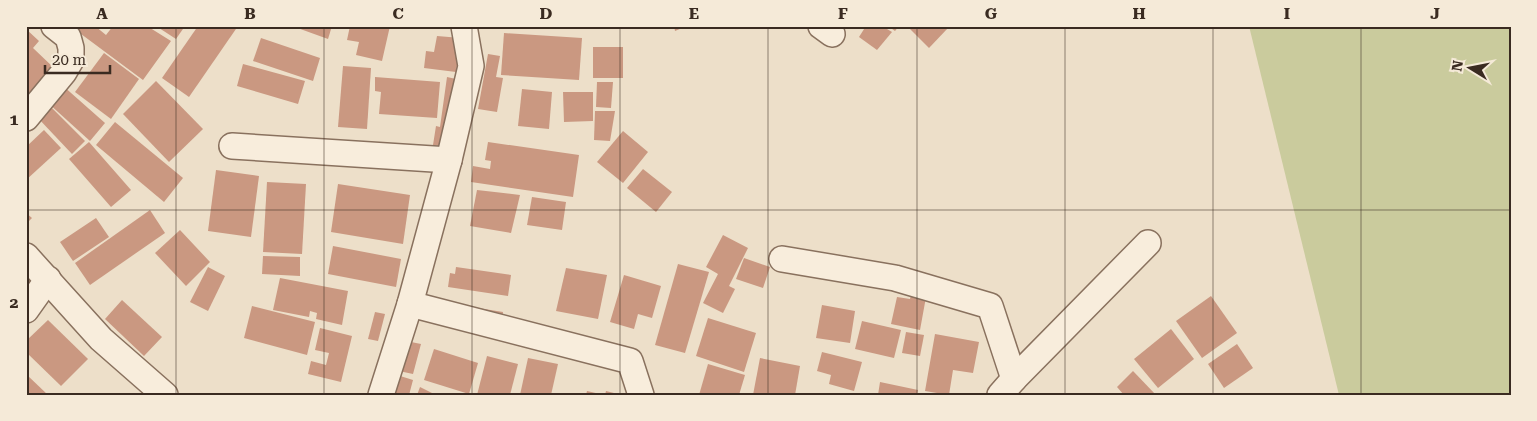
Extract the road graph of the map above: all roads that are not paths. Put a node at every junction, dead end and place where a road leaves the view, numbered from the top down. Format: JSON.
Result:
{"nodes":[{"id":1,"x":54,"y":26,"type":"edge"},
{"id":2,"x":464,"y":26,"type":"edge"},
{"id":3,"x":26,"y":118,"type":"edge"},
{"id":4,"x":232,"y":146,"type":"dead end"},
{"id":5,"x":450,"y":160,"type":"junction"},
{"id":6,"x":1148,"y":243,"type":"dead end"},
{"id":7,"x":26,"y":256,"type":"edge"},
{"id":8,"x":782,"y":259,"type":"dead end"},
{"id":9,"x":48,"y":279,"type":"junction"},
{"id":10,"x":410,"y":304,"type":"junction"},
{"id":11,"x":26,"y":310,"type":"edge"},
{"id":12,"x":1007,"y":387,"type":"edge"},
{"id":13,"x":165,"y":395,"type":"edge"},
{"id":14,"x":381,"y":395,"type":"edge"},
{"id":15,"x":641,"y":395,"type":"edge"}],
"edges":[{"from":1,"to":3,"type":"street"},
{"from":2,"to":5,"type":"street"},
{"from":4,"to":5,"type":"street"},
{"from":5,"to":10,"type":"street"},
{"from":6,"to":12,"type":"street"},
{"from":7,"to":9,"type":"street"},
{"from":8,"to":12,"type":"street"},
{"from":9,"to":11,"type":"street"},
{"from":9,"to":13,"type":"street"},
{"from":10,"to":14,"type":"street"},
{"from":10,"to":15,"type":"street"}]}
